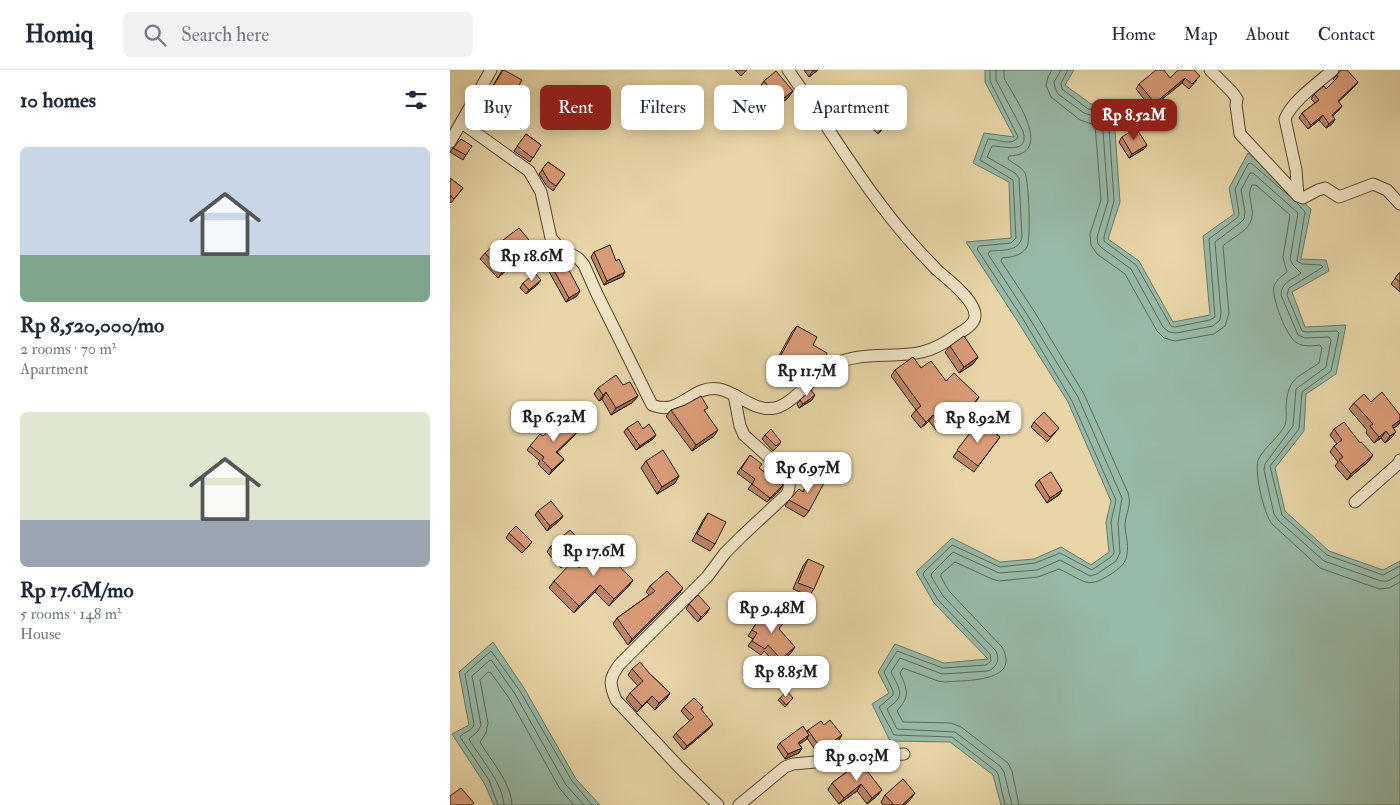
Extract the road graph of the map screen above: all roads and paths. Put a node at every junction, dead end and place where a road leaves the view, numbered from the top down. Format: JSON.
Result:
{"nodes":[{"id":1,"x":491,"y":70,"type":"edge"},
{"id":2,"x":788,"y":70,"type":"edge"},
{"id":3,"x":1210,"y":70,"type":"edge"},
{"id":4,"x":1333,"y":70,"type":"edge"},
{"id":5,"x":462,"y":123,"type":"junction"},
{"id":6,"x":450,"y":142,"type":"edge"},
{"id":7,"x":1298,"y":196,"type":"junction"},
{"id":8,"x":1400,"y":204,"type":"edge"},
{"id":9,"x":734,"y":395,"type":"junction"},
{"id":10,"x":1400,"y":460,"type":"edge"},
{"id":11,"x":1355,"y":502,"type":"dead end"},
{"id":12,"x":904,"y":754,"type":"dead end"},
{"id":13,"x":718,"y":805,"type":"edge"},
{"id":14,"x":739,"y":805,"type":"edge"}],
"edges":[{"from":1,"to":5,"type":"street"},
{"from":2,"to":9,"type":"street"},
{"from":3,"to":7,"type":"street"},
{"from":4,"to":7,"type":"street"},
{"from":5,"to":6,"type":"street"},
{"from":5,"to":9,"type":"street"},
{"from":7,"to":8,"type":"street"},
{"from":9,"to":13,"type":"street"},
{"from":10,"to":11,"type":"street"},
{"from":12,"to":14,"type":"street"}]}
